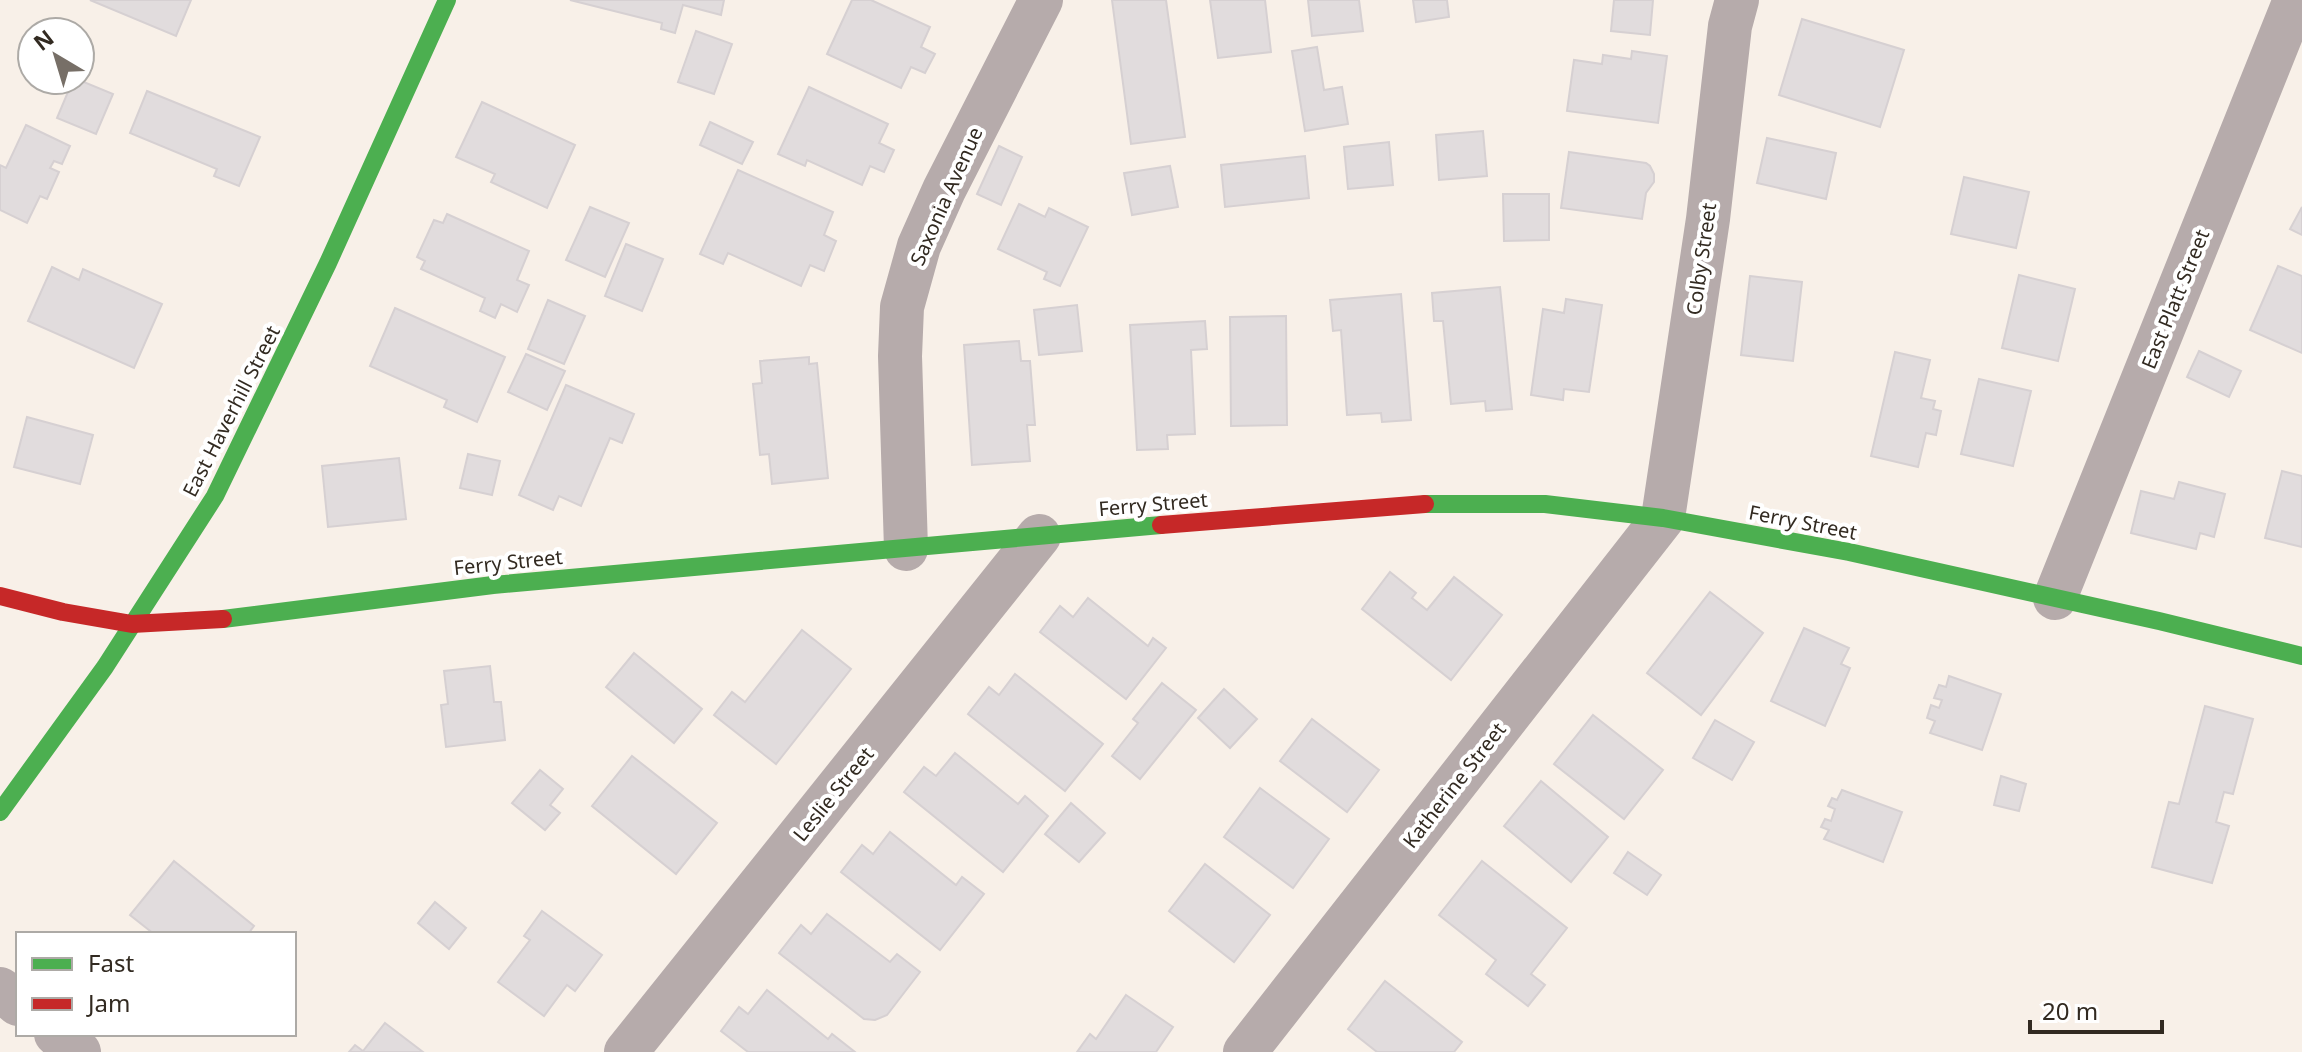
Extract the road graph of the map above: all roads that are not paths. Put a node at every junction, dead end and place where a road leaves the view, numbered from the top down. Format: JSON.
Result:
{"nodes":[{"id":1,"x":447,"y":0,"type":"edge"},
{"id":2,"x":1041,"y":0,"type":"edge"},
{"id":3,"x":1737,"y":0,"type":"edge"},
{"id":4,"x":2295,"y":0,"type":"edge"},
{"id":5,"x":1663,"y":518,"type":"junction"},
{"id":6,"x":1039,"y":536,"type":"junction"},
{"id":7,"x":906,"y":549,"type":"junction"},
{"id":8,"x":0,"y":596,"type":"edge"},
{"id":9,"x":2055,"y":598,"type":"junction"},
{"id":10,"x":132,"y":624,"type":"junction"},
{"id":11,"x":2302,"y":656,"type":"edge"},
{"id":12,"x":0,"y":812,"type":"edge"},
{"id":13,"x":0,"y":989,"type":"edge"},
{"id":14,"x":16,"y":1002,"type":"edge"},
{"id":15,"x":59,"y":1036,"type":"edge"},
{"id":16,"x":79,"y":1052,"type":"edge"},
{"id":17,"x":626,"y":1052,"type":"edge"},
{"id":18,"x":1245,"y":1052,"type":"edge"}],
"edges":[{"from":1,"to":10,"type":"street","name":"East Haverhill Street"},
{"from":2,"to":7,"type":"street","name":"Saxonia Avenue"},
{"from":3,"to":5,"type":"street","name":"Colby Street"},
{"from":4,"to":9,"type":"street","name":"East Platt Street"},
{"from":5,"to":6,"type":"street","name":"Ferry Street"},
{"from":5,"to":9,"type":"street","name":"Ferry Street"},
{"from":5,"to":18,"type":"street","name":"Katherine Street"},
{"from":6,"to":7,"type":"street","name":"Ferry Street"},
{"from":6,"to":17,"type":"street","name":"Leslie Street"},
{"from":7,"to":10,"type":"street","name":"Ferry Street"},
{"from":8,"to":10,"type":"street","name":"Ferry Street"},
{"from":9,"to":11,"type":"street","name":"Ferry Street"},
{"from":10,"to":12,"type":"street","name":"East Haverhill Street"},
{"from":13,"to":14,"type":"street"},
{"from":15,"to":16,"type":"street"}]}
